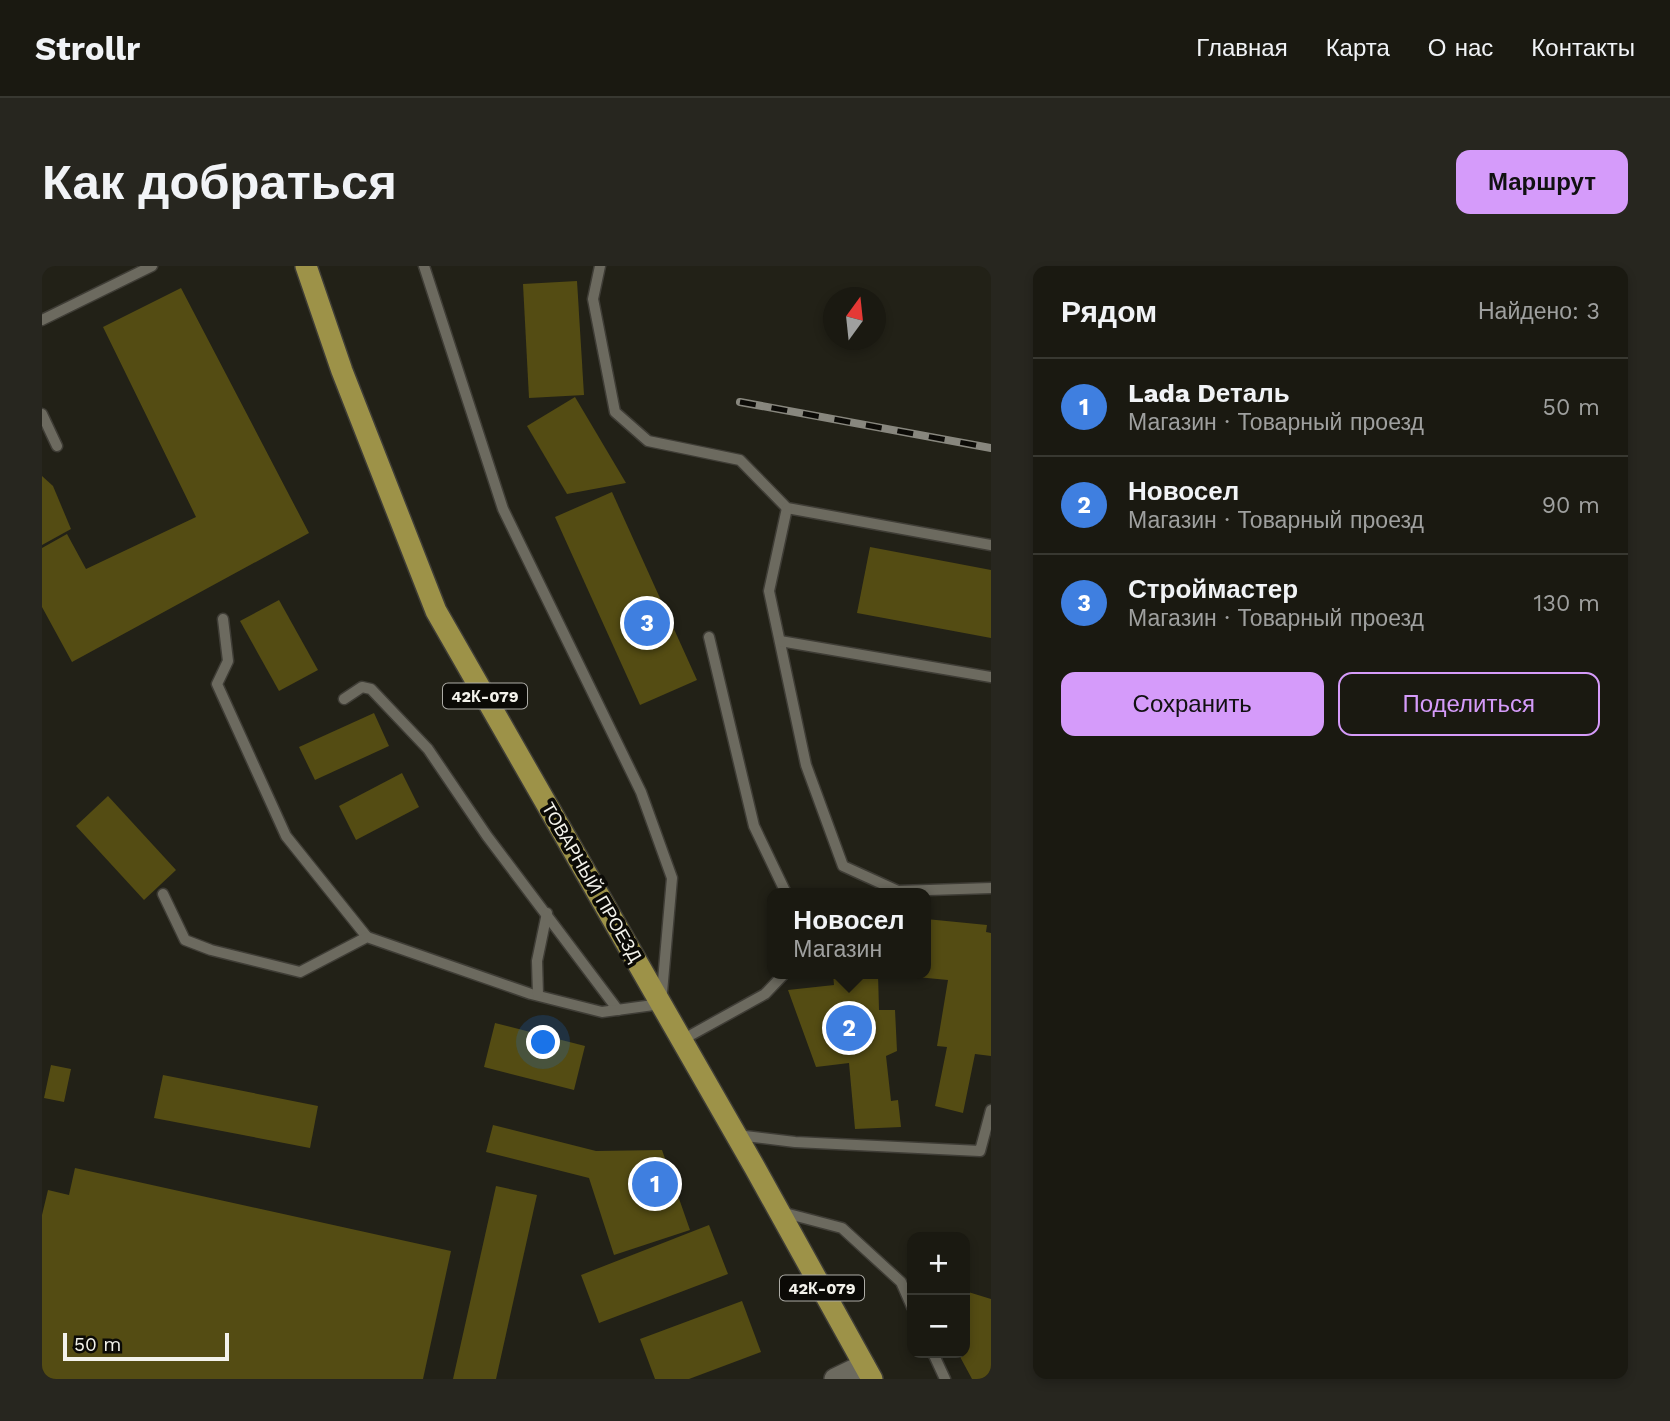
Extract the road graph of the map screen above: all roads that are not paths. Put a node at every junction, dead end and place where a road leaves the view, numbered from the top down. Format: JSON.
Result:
{"nodes":[{"id":1,"x":152,"y":266,"type":"edge"},
{"id":2,"x":306,"y":266,"type":"edge"},
{"id":3,"x":424,"y":266,"type":"edge"},
{"id":4,"x":600,"y":266,"type":"edge"},
{"id":5,"x":42,"y":320,"type":"edge"},
{"id":6,"x":42,"y":414,"type":"edge"},
{"id":7,"x":57,"y":446,"type":"dead end"},
{"id":8,"x":787,"y":508,"type":"junction"},
{"id":9,"x":991,"y":545,"type":"edge"},
{"id":10,"x":223,"y":619,"type":"dead end"},
{"id":11,"x":709,"y":637,"type":"dead end"},
{"id":12,"x":780,"y":641,"type":"junction"},
{"id":13,"x":991,"y":677,"type":"edge"},
{"id":14,"x":344,"y":699,"type":"dead end"},
{"id":15,"x":784,"y":888,"type":"edge"},
{"id":16,"x":891,"y":888,"type":"edge"},
{"id":17,"x":991,"y":888,"type":"edge"},
{"id":18,"x":931,"y":890,"type":"edge"},
{"id":19,"x":163,"y":894,"type":"dead end"},
{"id":20,"x":547,"y":913,"type":"junction"},
{"id":21,"x":367,"y":937,"type":"junction"},
{"id":22,"x":779,"y":979,"type":"edge"},
{"id":23,"x":538,"y":995,"type":"junction"},
{"id":24,"x":661,"y":1004,"type":"junction"},
{"id":25,"x":618,"y":1010,"type":"junction"},
{"id":26,"x":682,"y":1040,"type":"junction"},
{"id":27,"x":991,"y":1110,"type":"edge"},
{"id":28,"x":736,"y":1135,"type":"junction"},
{"id":29,"x":780,"y":1212,"type":"junction"},
{"id":30,"x":907,"y":1296,"type":"edge"},
{"id":31,"x":935,"y":1358,"type":"edge"},
{"id":32,"x":868,"y":1372,"type":"edge"},
{"id":33,"x":835,"y":1379,"type":"edge"},
{"id":34,"x":945,"y":1379,"type":"edge"}],
"edges":[{"from":1,"to":5,"type":"lane"},
{"from":2,"to":24,"type":"main road","name":"ТОВАРНЫЙ ПРОЕЗД","number":"42К-079"},
{"from":3,"to":24,"type":"lane"},
{"from":4,"to":8,"type":"lane"},
{"from":6,"to":7,"type":"lane"},
{"from":8,"to":9,"type":"lane"},
{"from":8,"to":12,"type":"lane"},
{"from":10,"to":21,"type":"lane"},
{"from":11,"to":15,"type":"lane"},
{"from":12,"to":13,"type":"lane"},
{"from":12,"to":16,"type":"lane"},
{"from":14,"to":20,"type":"lane"},
{"from":17,"to":18,"type":"lane"},
{"from":19,"to":21,"type":"lane"},
{"from":20,"to":23,"type":"lane"},
{"from":20,"to":25,"type":"lane"},
{"from":21,"to":23,"type":"lane"},
{"from":22,"to":26,"type":"lane"},
{"from":23,"to":25,"type":"lane"},
{"from":24,"to":25,"type":"lane"},
{"from":24,"to":26,"type":"main road","name":"ТОВАРНЫЙ ПРОЕЗД","number":"42К-079"},
{"from":26,"to":28,"type":"main road","name":"ТОВАРНЫЙ ПРОЕЗД","number":"42К-079"},
{"from":27,"to":28,"type":"lane"},
{"from":28,"to":29,"type":"main road","name":"ТОВАРНЫЙ ПРОЕЗД","number":"42К-079"},
{"from":29,"to":30,"type":"lane"},
{"from":29,"to":32,"type":"main road","name":"ТОВАРНЫЙ ПРОЕЗД","number":"42К-079"},
{"from":31,"to":34,"type":"lane"},
{"from":32,"to":33,"type":"street"}]}
